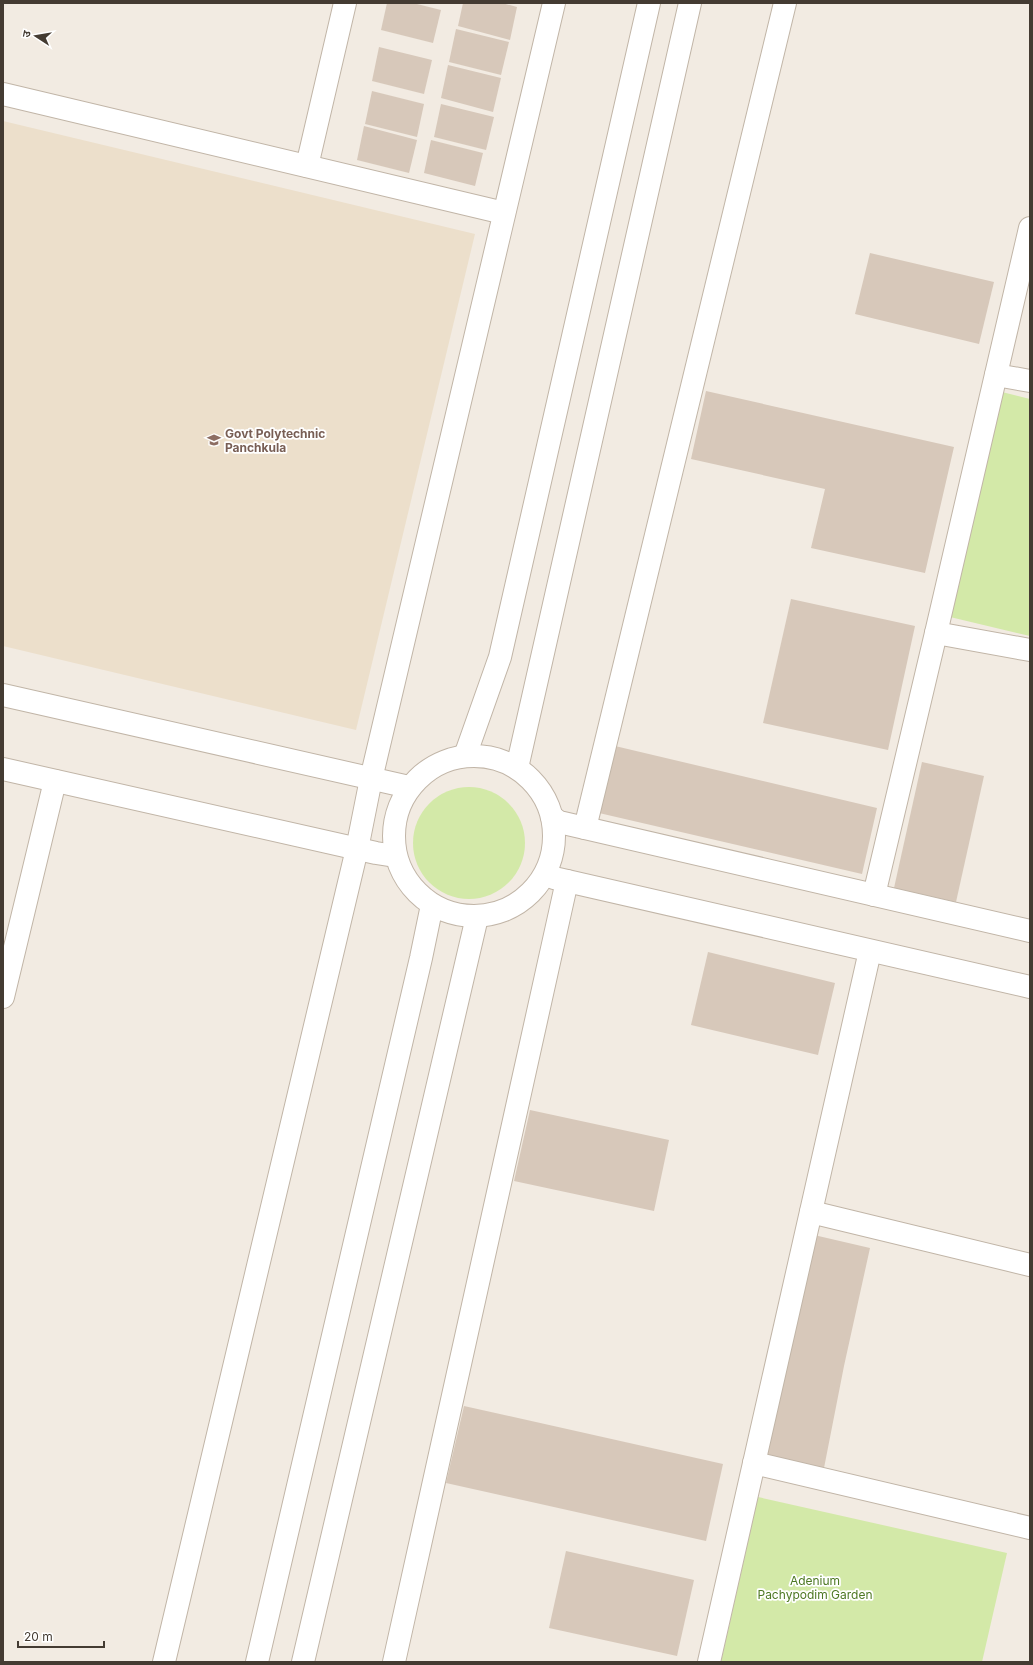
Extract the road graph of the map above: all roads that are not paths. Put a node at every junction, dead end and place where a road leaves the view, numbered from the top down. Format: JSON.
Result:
{"nodes":[{"id":1,"x":345,"y":3,"type":"edge"},
{"id":2,"x":554,"y":3,"type":"edge"},
{"id":3,"x":649,"y":3,"type":"edge"},
{"id":4,"x":690,"y":3,"type":"edge"},
{"id":5,"x":785,"y":3,"type":"edge"},
{"id":6,"x":3,"y":94,"type":"edge"},
{"id":7,"x":307,"y":166,"type":"junction"},
{"id":8,"x":504,"y":213,"type":"junction"},
{"id":9,"x":1030,"y":228,"type":"edge"},
{"id":10,"x":996,"y":375,"type":"junction"},
{"id":11,"x":1030,"y":381,"type":"edge"},
{"id":12,"x":936,"y":633,"type":"junction"},
{"id":13,"x":1030,"y":650,"type":"edge"},
{"id":14,"x":3,"y":695,"type":"edge"},
{"id":15,"x":465,"y":756,"type":"junction"},
{"id":16,"x":516,"y":768,"type":"junction"},
{"id":17,"x":3,"y":769,"type":"edge"},
{"id":18,"x":371,"y":780,"type":"junction"},
{"id":19,"x":54,"y":781,"type":"junction"},
{"id":20,"x":409,"y":787,"type":"junction"},
{"id":21,"x":552,"y":817,"type":"junction"},
{"id":22,"x":585,"y":828,"type":"junction"},
{"id":23,"x":357,"y":848,"type":"junction"},
{"id":24,"x":395,"y":856,"type":"junction"},
{"id":25,"x":543,"y":876,"type":"junction"},
{"id":26,"x":567,"y":881,"type":"junction"},
{"id":27,"x":874,"y":895,"type":"junction"},
{"id":28,"x":432,"y":905,"type":"junction"},
{"id":29,"x":477,"y":916,"type":"junction"},
{"id":30,"x":1030,"y":931,"type":"edge"},
{"id":31,"x":870,"y":951,"type":"junction"},
{"id":32,"x":1030,"y":987,"type":"edge"},
{"id":33,"x":3,"y":997,"type":"edge"},
{"id":34,"x":811,"y":1212,"type":"junction"},
{"id":35,"x":1030,"y":1264,"type":"edge"},
{"id":36,"x":754,"y":1463,"type":"junction"},
{"id":37,"x":1030,"y":1528,"type":"edge"},
{"id":38,"x":164,"y":1662,"type":"edge"},
{"id":39,"x":257,"y":1662,"type":"edge"},
{"id":40,"x":303,"y":1662,"type":"edge"},
{"id":41,"x":394,"y":1662,"type":"edge"},
{"id":42,"x":709,"y":1662,"type":"edge"}],
"edges":[{"from":1,"to":7,"type":"street"},
{"from":2,"to":8,"type":"street"},
{"from":3,"to":15,"type":"street"},
{"from":4,"to":16,"type":"street"},
{"from":5,"to":22,"type":"street"},
{"from":6,"to":7,"type":"street"},
{"from":7,"to":8,"type":"street"},
{"from":8,"to":18,"type":"street"},
{"from":9,"to":10,"type":"street"},
{"from":10,"to":11,"type":"street"},
{"from":10,"to":12,"type":"street"},
{"from":12,"to":13,"type":"street"},
{"from":12,"to":27,"type":"street"},
{"from":14,"to":18,"type":"street"},
{"from":15,"to":16,"type":"street"},
{"from":15,"to":20,"type":"street"},
{"from":16,"to":21,"type":"street"},
{"from":17,"to":19,"type":"street"},
{"from":18,"to":20,"type":"street"},
{"from":18,"to":23,"type":"street"},
{"from":19,"to":23,"type":"street"},
{"from":19,"to":33,"type":"street"},
{"from":20,"to":24,"type":"street"},
{"from":21,"to":22,"type":"street"},
{"from":21,"to":25,"type":"street"},
{"from":22,"to":27,"type":"street"},
{"from":23,"to":24,"type":"street"},
{"from":23,"to":38,"type":"street"},
{"from":24,"to":28,"type":"street"},
{"from":25,"to":26,"type":"street"},
{"from":25,"to":29,"type":"street"},
{"from":26,"to":31,"type":"street"},
{"from":26,"to":41,"type":"street"},
{"from":27,"to":30,"type":"street"},
{"from":28,"to":29,"type":"street"},
{"from":28,"to":39,"type":"street"},
{"from":29,"to":40,"type":"street"},
{"from":31,"to":32,"type":"street"},
{"from":31,"to":34,"type":"street"},
{"from":34,"to":35,"type":"street"},
{"from":34,"to":36,"type":"street"},
{"from":36,"to":37,"type":"street"},
{"from":36,"to":42,"type":"street"}]}
